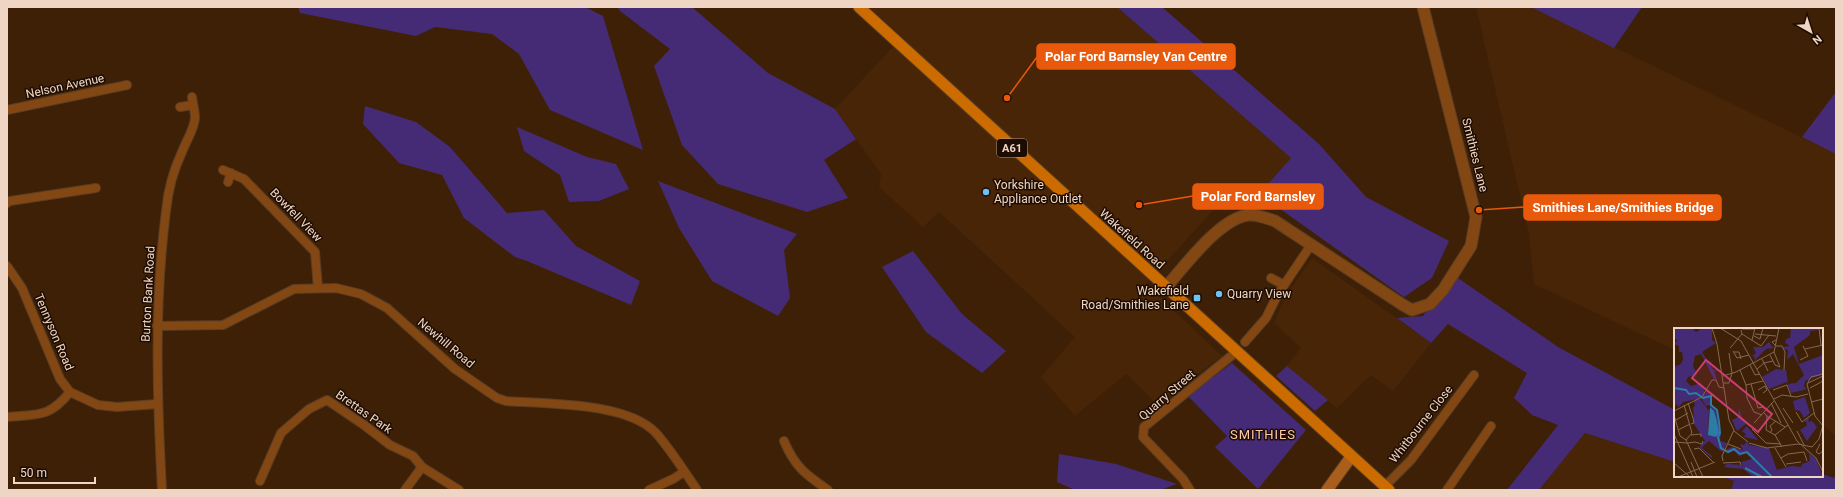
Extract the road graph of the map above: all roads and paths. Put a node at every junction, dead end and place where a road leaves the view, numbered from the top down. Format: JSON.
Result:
{"nodes":[{"id":1,"x":859,"y":7,"type":"edge"},
{"id":2,"x":1424,"y":7,"type":"edge"},
{"id":3,"x":127,"y":85,"type":"dead end"},
{"id":4,"x":180,"y":107,"type":"dead end"},
{"id":5,"x":7,"y":110,"type":"edge"},
{"id":6,"x":228,"y":182,"type":"dead end"},
{"id":7,"x":96,"y":188,"type":"dead end"},
{"id":8,"x":7,"y":203,"type":"edge"},
{"id":9,"x":1311,"y":245,"type":"junction"},
{"id":10,"x":7,"y":266,"type":"edge"},
{"id":11,"x":1271,"y":278,"type":"dead end"},
{"id":12,"x":1284,"y":285,"type":"junction"},
{"id":13,"x":1166,"y":287,"type":"junction"},
{"id":14,"x":318,"y":288,"type":"junction"},
{"id":15,"x":157,"y":326,"type":"junction"},
{"id":16,"x":1245,"y":342,"type":"dead end"},
{"id":17,"x":1236,"y":352,"type":"junction"},
{"id":18,"x":1474,"y":375,"type":"dead end"},
{"id":19,"x":70,"y":392,"type":"junction"},
{"id":20,"x":157,"y":404,"type":"junction"},
{"id":21,"x":7,"y":417,"type":"edge"},
{"id":22,"x":1491,"y":426,"type":"dead end"},
{"id":23,"x":784,"y":441,"type":"dead end"},
{"id":24,"x":1351,"y":457,"type":"junction"},
{"id":25,"x":422,"y":467,"type":"junction"},
{"id":26,"x":684,"y":472,"type":"junction"},
{"id":27,"x":260,"y":481,"type":"dead end"},
{"id":28,"x":1387,"y":488,"type":"edge"},
{"id":29,"x":162,"y":490,"type":"edge"},
{"id":30,"x":405,"y":490,"type":"edge"},
{"id":31,"x":459,"y":490,"type":"edge"},
{"id":32,"x":650,"y":490,"type":"edge"},
{"id":33,"x":697,"y":490,"type":"edge"},
{"id":34,"x":828,"y":490,"type":"edge"},
{"id":35,"x":1190,"y":490,"type":"edge"},
{"id":36,"x":1327,"y":490,"type":"edge"},
{"id":37,"x":1447,"y":490,"type":"edge"}],
"edges":[{"from":1,"to":13,"type":"main road","name":"Wakefield Road","number":"A61"},
{"from":2,"to":9,"type":"street","name":"Smithies Lane"},
{"from":3,"to":5,"type":"street","name":"Nelson Avenue"},
{"from":4,"to":15,"type":"street","name":"Burton Bank Road"},
{"from":6,"to":14,"type":"street","name":"Bowfell View"},
{"from":7,"to":8,"type":"street"},
{"from":9,"to":12,"type":"street"},
{"from":9,"to":13,"type":"street","name":"Smithies Lane"},
{"from":10,"to":19,"type":"street","name":"Tennyson Road"},
{"from":11,"to":12,"type":"street"},
{"from":12,"to":16,"type":"street"},
{"from":13,"to":17,"type":"main road","name":"Wakefield Road","number":"A61"},
{"from":14,"to":15,"type":"street","name":"Newhill Road"},
{"from":14,"to":26,"type":"street","name":"Newhill Road"},
{"from":15,"to":20,"type":"street","name":"Burton Bank Road"},
{"from":17,"to":24,"type":"main road","name":"Wakefield Road","number":"A61"},
{"from":17,"to":35,"type":"street","name":"Quarry Street"},
{"from":18,"to":28,"type":"street","name":"Whitbourne Close"},
{"from":19,"to":20,"type":"street"},
{"from":19,"to":21,"type":"street"},
{"from":20,"to":29,"type":"street","name":"Burton Bank Road"},
{"from":22,"to":37,"type":"street"},
{"from":23,"to":34,"type":"street"},
{"from":24,"to":28,"type":"main road","name":"Wakefield Road","number":"A61"},
{"from":24,"to":36,"type":"main road"},
{"from":25,"to":27,"type":"street","name":"Brettas Park"},
{"from":25,"to":30,"type":"street"},
{"from":25,"to":31,"type":"street","name":"Brettas Park"},
{"from":26,"to":32,"type":"street"},
{"from":26,"to":33,"type":"street","name":"Newhill Road"}]}
